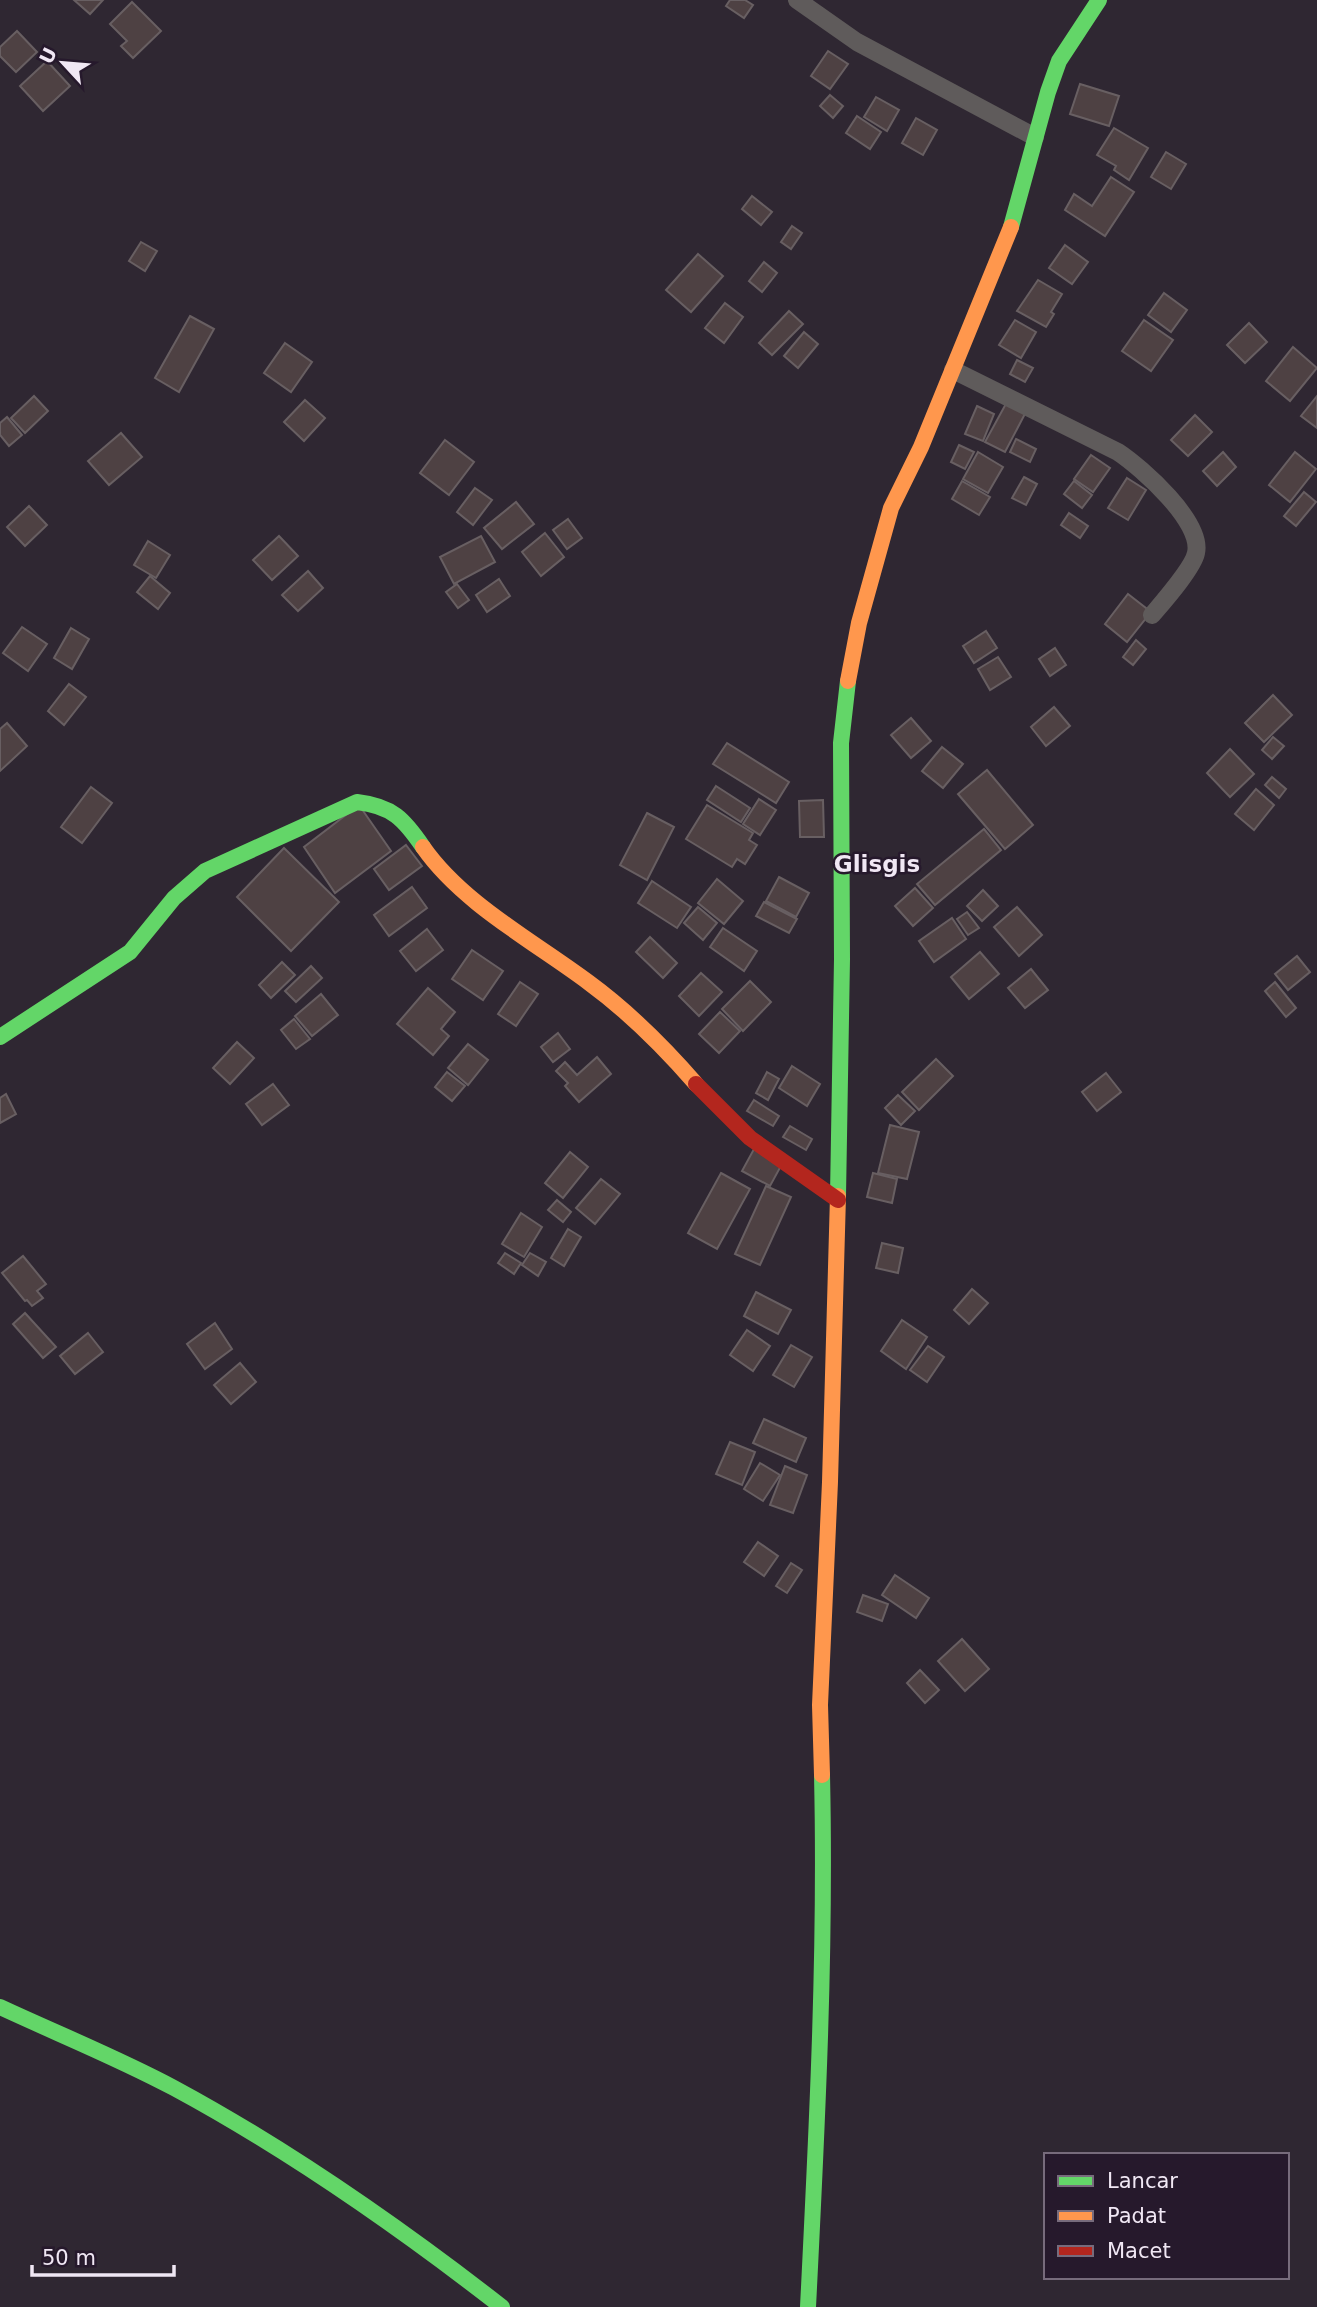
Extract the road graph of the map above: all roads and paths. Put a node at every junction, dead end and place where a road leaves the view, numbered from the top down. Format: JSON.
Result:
{"nodes":[{"id":1,"x":797,"y":0,"type":"edge"},
{"id":2,"x":1099,"y":0,"type":"edge"},
{"id":3,"x":1035,"y":137,"type":"junction"},
{"id":4,"x":953,"y":370,"type":"junction"},
{"id":5,"x":1152,"y":615,"type":"dead end"},
{"id":6,"x":0,"y":1037,"type":"edge"},
{"id":7,"x":838,"y":1200,"type":"junction"},
{"id":8,"x":0,"y":2007,"type":"edge"},
{"id":9,"x":502,"y":2307,"type":"edge"},
{"id":10,"x":808,"y":2307,"type":"edge"}],
"edges":[{"from":1,"to":3,"type":"street"},
{"from":2,"to":3,"type":"street"},
{"from":3,"to":4,"type":"street"},
{"from":4,"to":5,"type":"street"},
{"from":4,"to":7,"type":"street"},
{"from":6,"to":7,"type":"street"},
{"from":7,"to":10,"type":"street"},
{"from":8,"to":9,"type":"street"}]}
